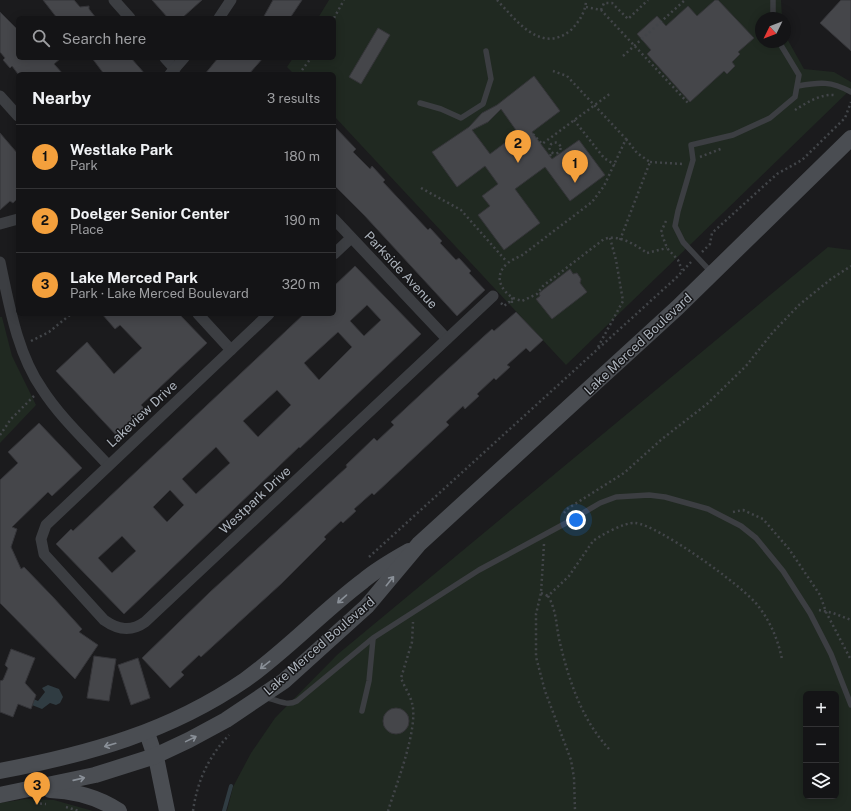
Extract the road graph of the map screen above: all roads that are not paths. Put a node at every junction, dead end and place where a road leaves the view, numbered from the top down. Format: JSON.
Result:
{"nodes":[{"id":1,"x":114,"y":0,"type":"edge"},
{"id":2,"x":231,"y":0,"type":"edge"},
{"id":3,"x":773,"y":0,"type":"edge"},
{"id":4,"x":773,"y":12,"type":"edge"},
{"id":5,"x":128,"y":16,"type":"edge"},
{"id":6,"x":220,"y":16,"type":"edge"},
{"id":7,"x":783,"y":48,"type":"edge"},
{"id":8,"x":486,"y":51,"type":"dead end"},
{"id":9,"x":166,"y":60,"type":"edge"},
{"id":10,"x":182,"y":60,"type":"edge"},
{"id":11,"x":172,"y":72,"type":"edge"},
{"id":12,"x":798,"y":86,"type":"junction"},
{"id":13,"x":851,"y":92,"type":"edge"},
{"id":14,"x":0,"y":96,"type":"edge"},
{"id":15,"x":420,"y":103,"type":"dead end"},
{"id":16,"x":16,"y":114,"type":"edge"},
{"id":17,"x":851,"y":138,"type":"edge"},
{"id":18,"x":16,"y":220,"type":"edge"},
{"id":19,"x":336,"y":221,"type":"edge"},
{"id":20,"x":0,"y":224,"type":"edge"},
{"id":21,"x":352,"y":238,"type":"junction"},
{"id":22,"x":336,"y":252,"type":"edge"},
{"id":23,"x":0,"y":262,"type":"edge"},
{"id":24,"x":713,"y":274,"type":"junction"},
{"id":25,"x":493,"y":296,"type":"dead end"},
{"id":26,"x":200,"y":316,"type":"edge"},
{"id":27,"x":268,"y":316,"type":"edge"},
{"id":28,"x":447,"y":339,"type":"junction"},
{"id":29,"x":231,"y":350,"type":"junction"},
{"id":30,"x":108,"y":465,"type":"junction"},
{"id":31,"x":41,"y":539,"type":"joint"},
{"id":32,"x":419,"y":544,"type":"junction"},
{"id":33,"x":373,"y":638,"type":"junction"},
{"id":34,"x":261,"y":697,"type":"junction"},
{"id":35,"x":851,"y":705,"type":"edge"},
{"id":36,"x":362,"y":711,"type":"dead end"},
{"id":37,"x":147,"y":733,"type":"junction"},
{"id":38,"x":155,"y":756,"type":"junction"},
{"id":39,"x":0,"y":771,"type":"edge"},
{"id":40,"x":0,"y":795,"type":"edge"},
{"id":41,"x":30,"y":796,"type":"junction"},
{"id":42,"x":119,"y":811,"type":"edge"},
{"id":43,"x":166,"y":811,"type":"edge"}],
"edges":[{"from":1,"to":5,"type":"street"},
{"from":2,"to":6,"type":"street"},
{"from":3,"to":4,"type":"lane"},
{"from":7,"to":12,"type":"lane"},
{"from":8,"to":15,"type":"lane"},
{"from":9,"to":11,"type":"street"},
{"from":10,"to":11,"type":"street"},
{"from":12,"to":13,"type":"lane"},
{"from":12,"to":24,"type":"lane"},
{"from":14,"to":16,"type":"street"},
{"from":17,"to":24,"type":"main road","name":"Lake Merced Boulevard"},
{"from":18,"to":20,"type":"street"},
{"from":19,"to":21,"type":"street","name":"Parkside Avenue"},
{"from":21,"to":22,"type":"street"},
{"from":21,"to":28,"type":"street","name":"Parkside Avenue"},
{"from":23,"to":30,"type":"street"},
{"from":24,"to":32,"type":"main road","name":"Lake Merced Boulevard"},
{"from":25,"to":28,"type":"street","name":"Westpark Drive"},
{"from":26,"to":29,"type":"street"},
{"from":27,"to":29,"type":"street","name":"Lakeview Drive"},
{"from":28,"to":31,"type":"street","name":"Westpark Drive"},
{"from":29,"to":30,"type":"street","name":"Lakeview Drive"},
{"from":30,"to":31,"type":"street","name":"Lakeview Drive"},
{"from":34,"to":32,"type":"main road","name":"Lake Merced Boulevard","one_way":true},
{"from":32,"to":37,"type":"main road","name":"Lake Merced Boulevard","one_way":true},
{"from":33,"to":34,"type":"lane"},
{"from":33,"to":35,"type":"lane"},
{"from":33,"to":36,"type":"lane"},
{"from":38,"to":34,"type":"main road","name":"Lake Merced Boulevard","one_way":true},
{"from":37,"to":38,"type":"main road"},
{"from":37,"to":39,"type":"main road","name":"Lake Merced Boulevard","one_way":true},
{"from":41,"to":38,"type":"main road","name":"Lake Merced Boulevard","one_way":true},
{"from":38,"to":43,"type":"main road"},
{"from":40,"to":41,"type":"main road","name":"Lake Merced Boulevard"},
{"from":41,"to":42,"type":"main road"}]}
